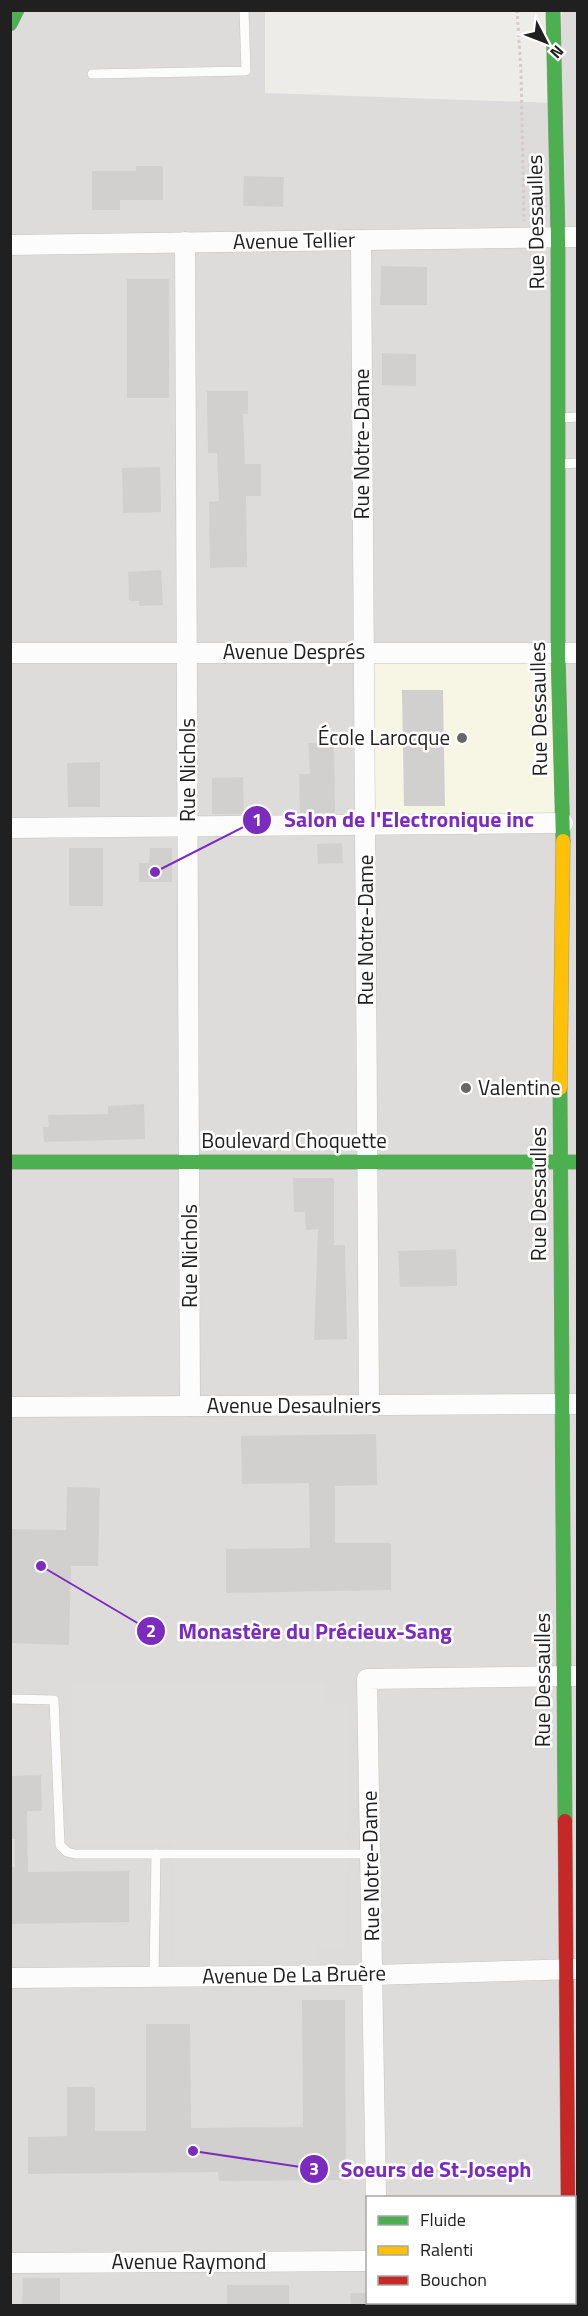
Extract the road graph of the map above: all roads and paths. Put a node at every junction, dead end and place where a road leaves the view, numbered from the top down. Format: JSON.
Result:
{"nodes":[{"id":1,"x":17,"y":10,"type":"edge"},
{"id":2,"x":244,"y":10,"type":"edge"},
{"id":3,"x":517,"y":10,"type":"edge"},
{"id":4,"x":554,"y":10,"type":"edge"},
{"id":5,"x":10,"y":24,"type":"edge"},
{"id":6,"x":92,"y":74,"type":"dead end"},
{"id":7,"x":568,"y":237,"type":"edge"},
{"id":8,"x":523,"y":238,"type":"junction"},
{"id":9,"x":361,"y":240,"type":"junction"},
{"id":10,"x":185,"y":243,"type":"junction"},
{"id":11,"x":10,"y":245,"type":"edge"},
{"id":12,"x":578,"y":417,"type":"edge"},
{"id":13,"x":558,"y":418,"type":"junction"},
{"id":14,"x":578,"y":463,"type":"edge"},
{"id":15,"x":558,"y":464,"type":"junction"},
{"id":16,"x":187,"y":652,"type":"junction"},
{"id":17,"x":364,"y":652,"type":"junction"},
{"id":18,"x":10,"y":653,"type":"edge"},
{"id":19,"x":568,"y":653,"type":"edge"},
{"id":20,"x":563,"y":824,"type":"junction"},
{"id":21,"x":365,"y":825,"type":"junction"},
{"id":22,"x":188,"y":826,"type":"junction"},
{"id":23,"x":10,"y":828,"type":"edge"},
{"id":24,"x":560,"y":1083,"type":"junction"},
{"id":25,"x":572,"y":1103,"type":"dead end"},
{"id":26,"x":10,"y":1162,"type":"edge"},
{"id":27,"x":189,"y":1162,"type":"junction"},
{"id":28,"x":368,"y":1162,"type":"junction"},
{"id":29,"x":560,"y":1162,"type":"junction"},
{"id":30,"x":578,"y":1162,"type":"edge"},
{"id":31,"x":576,"y":1196,"type":"edge"},
{"id":32,"x":560,"y":1238,"type":"junction"},
{"id":33,"x":570,"y":1404,"type":"edge"},
{"id":34,"x":369,"y":1405,"type":"junction"},
{"id":35,"x":190,"y":1406,"type":"junction"},
{"id":36,"x":10,"y":1407,"type":"edge"},
{"id":37,"x":571,"y":1676,"type":"edge"},
{"id":38,"x":10,"y":1699,"type":"edge"},
{"id":39,"x":156,"y":1854,"type":"junction"},
{"id":40,"x":370,"y":1854,"type":"junction"},
{"id":41,"x":572,"y":1969,"type":"edge"},
{"id":42,"x":372,"y":1974,"type":"junction"},
{"id":43,"x":154,"y":1976,"type":"junction"},
{"id":44,"x":10,"y":1978,"type":"edge"},
{"id":45,"x":376,"y":2196,"type":"edge"},
{"id":46,"x":568,"y":2196,"type":"edge"},
{"id":47,"x":366,"y":2261,"type":"edge"},
{"id":48,"x":10,"y":2263,"type":"edge"}],
"edges":[{"from":1,"to":5,"type":"main road"},
{"from":2,"to":6,"type":"lane"},
{"from":3,"to":8,"type":"path","name":"Rue Dessaulles"},
{"from":4,"to":7,"type":"main road","name":"Rue Dessaulles"},
{"from":7,"to":8,"type":"street","name":"Avenue Tellier"},
{"from":7,"to":13,"type":"main road","name":"Rue Dessaulles"},
{"from":8,"to":9,"type":"street","name":"Avenue Tellier"},
{"from":9,"to":10,"type":"street","name":"Avenue Tellier"},
{"from":9,"to":17,"type":"street","name":"Rue Notre-Dame"},
{"from":10,"to":11,"type":"street","name":"Avenue Tellier"},
{"from":10,"to":16,"type":"street","name":"Rue Nichols"},
{"from":12,"to":13,"type":"lane"},
{"from":13,"to":15,"type":"main road","name":"Rue Dessaulles"},
{"from":14,"to":15,"type":"lane"},
{"from":15,"to":19,"type":"main road","name":"Rue Dessaulles"},
{"from":16,"to":17,"type":"street","name":"Avenue Després"},
{"from":16,"to":18,"type":"street","name":"Avenue Després"},
{"from":16,"to":22,"type":"street","name":"Rue Nichols"},
{"from":17,"to":19,"type":"street","name":"Avenue Després"},
{"from":17,"to":21,"type":"street","name":"Rue Notre-Dame"},
{"from":19,"to":20,"type":"main road","name":"Rue Dessaulles"},
{"from":20,"to":21,"type":"street"},
{"from":20,"to":24,"type":"main road","name":"Rue Dessaulles"},
{"from":21,"to":22,"type":"street"},
{"from":21,"to":28,"type":"street","name":"Rue Notre-Dame"},
{"from":22,"to":23,"type":"street"},
{"from":22,"to":27,"type":"street","name":"Rue Nichols"},
{"from":24,"to":25,"type":"main road"},
{"from":24,"to":29,"type":"main road","name":"Rue Dessaulles"},
{"from":26,"to":27,"type":"main road","name":"Boulevard Choquette"},
{"from":27,"to":28,"type":"main road","name":"Boulevard Choquette"},
{"from":27,"to":35,"type":"street","name":"Rue Nichols"},
{"from":28,"to":29,"type":"main road","name":"Boulevard Choquette"},
{"from":28,"to":34,"type":"street","name":"Rue Notre-Dame"},
{"from":29,"to":30,"type":"main road","name":"Boulevard Choquette"},
{"from":29,"to":32,"type":"main road","name":"Rue Dessaulles"},
{"from":31,"to":32,"type":"main road"},
{"from":32,"to":33,"type":"main road","name":"Rue Dessaulles"},
{"from":33,"to":34,"type":"street","name":"Avenue Desaulniers"},
{"from":33,"to":37,"type":"main road","name":"Rue Dessaulles"},
{"from":34,"to":35,"type":"street","name":"Avenue Desaulniers"},
{"from":35,"to":36,"type":"street","name":"Avenue Desaulniers"},
{"from":37,"to":40,"type":"street","name":"Rue Notre-Dame"},
{"from":37,"to":41,"type":"main road","name":"Rue Dessaulles"},
{"from":38,"to":39,"type":"lane"},
{"from":39,"to":40,"type":"lane"},
{"from":39,"to":43,"type":"lane"},
{"from":40,"to":42,"type":"street","name":"Rue Notre-Dame"},
{"from":41,"to":42,"type":"street","name":"Avenue De La Bruère"},
{"from":41,"to":46,"type":"main road","name":"Rue Dessaulles"},
{"from":42,"to":43,"type":"street","name":"Avenue De La Bruère"},
{"from":42,"to":45,"type":"street","name":"Rue Notre-Dame"},
{"from":43,"to":44,"type":"street","name":"Avenue De La Bruère"},
{"from":47,"to":48,"type":"street","name":"Avenue Raymond"}]}
